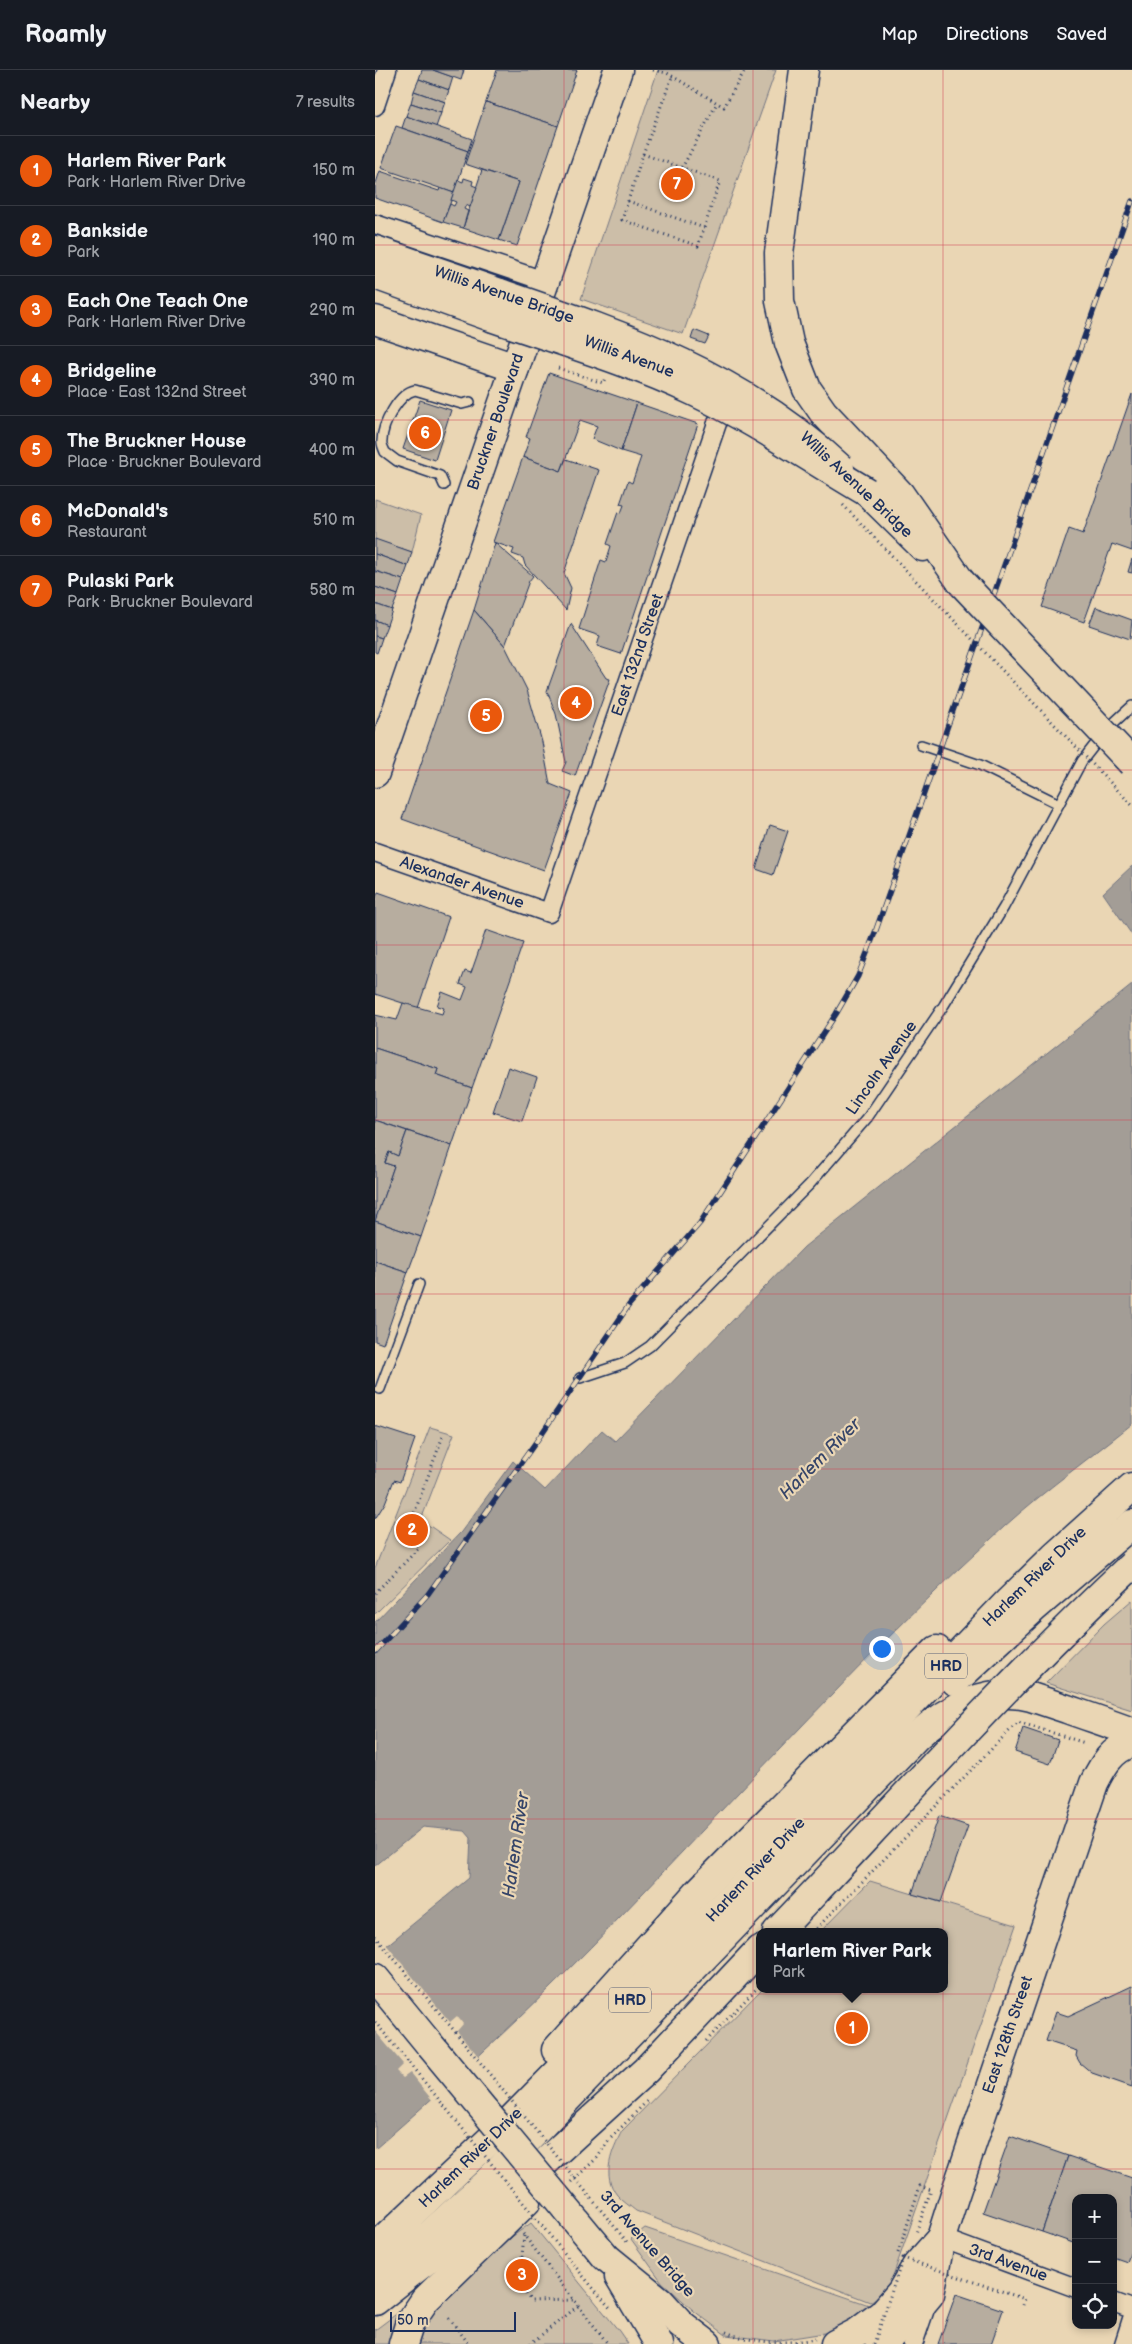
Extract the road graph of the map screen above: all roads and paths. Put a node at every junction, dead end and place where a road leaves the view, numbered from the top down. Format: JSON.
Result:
{"nodes":[{"id":1,"x":387,"y":70,"type":"edge"},
{"id":2,"x":618,"y":70,"type":"edge"},
{"id":3,"x":653,"y":70,"type":"edge"},
{"id":4,"x":745,"y":70,"type":"edge"},
{"id":5,"x":804,"y":70,"type":"edge"},
{"id":6,"x":672,"y":77,"type":"junction"},
{"id":7,"x":717,"y":103,"type":"junction"},
{"id":8,"x":375,"y":106,"type":"edge"},
{"id":9,"x":643,"y":154,"type":"junction"},
{"id":10,"x":682,"y":168,"type":"junction"},
{"id":11,"x":628,"y":202,"type":"junction"},
{"id":12,"x":375,"y":224,"type":"edge"},
{"id":13,"x":704,"y":228,"type":"junction"},
{"id":14,"x":375,"y":250,"type":"edge"},
{"id":15,"x":375,"y":275,"type":"edge"},
{"id":16,"x":544,"y":281,"type":"junction"},
{"id":17,"x":495,"y":305,"type":"junction"},
{"id":18,"x":375,"y":320,"type":"edge"},
{"id":19,"x":531,"y":321,"type":"junction"},
{"id":20,"x":515,"y":368,"type":"junction"},
{"id":21,"x":558,"y":368,"type":"dead end"},
{"id":22,"x":606,"y":374,"type":"dead end"},
{"id":23,"x":726,"y":397,"type":"joint"},
{"id":24,"x":470,"y":402,"type":"dead end"},
{"id":25,"x":445,"y":485,"type":"dead end"},
{"id":26,"x":841,"y":502,"type":"dead end"},
{"id":27,"x":961,"y":582,"type":"junction"},
{"id":28,"x":1132,"y":706,"type":"edge"},
{"id":29,"x":921,"y":745,"type":"dead end"},
{"id":30,"x":1132,"y":763,"type":"edge"},
{"id":31,"x":375,"y":773,"type":"edge"},
{"id":32,"x":1059,"y":804,"type":"junction"},
{"id":33,"x":1132,"y":805,"type":"edge"},
{"id":34,"x":375,"y":852,"type":"edge"},
{"id":35,"x":549,"y":913,"type":"joint"},
{"id":36,"x":419,"y":1284,"type":"dead end"},
{"id":37,"x":579,"y":1378,"type":"dead end"},
{"id":38,"x":380,"y":1389,"type":"dead end"},
{"id":39,"x":443,"y":1436,"type":"dead end"},
{"id":40,"x":1132,"y":1475,"type":"edge"},
{"id":41,"x":1132,"y":1487,"type":"edge"},
{"id":42,"x":1132,"y":1524,"type":"edge"},
{"id":43,"x":1132,"y":1565,"type":"edge"},
{"id":44,"x":375,"y":1593,"type":"edge"},
{"id":45,"x":1132,"y":1732,"type":"edge"},
{"id":46,"x":1132,"y":1743,"type":"edge"},
{"id":47,"x":1085,"y":1744,"type":"dead end"},
{"id":48,"x":771,"y":1856,"type":"junction"},
{"id":49,"x":781,"y":1928,"type":"edge"},
{"id":50,"x":817,"y":1928,"type":"edge"},
{"id":51,"x":375,"y":1936,"type":"edge"},
{"id":52,"x":756,"y":1953,"type":"edge"},
{"id":53,"x":375,"y":1978,"type":"edge"},
{"id":54,"x":756,"y":1989,"type":"edge"},
{"id":55,"x":375,"y":2022,"type":"edge"},
{"id":56,"x":705,"y":2042,"type":"dead end"},
{"id":57,"x":646,"y":2070,"type":"junction"},
{"id":58,"x":650,"y":2098,"type":"dead end"},
{"id":59,"x":509,"y":2122,"type":"junction"},
{"id":60,"x":569,"y":2184,"type":"dead end"},
{"id":61,"x":534,"y":2215,"type":"dead end"},
{"id":62,"x":527,"y":2221,"type":"dead end"},
{"id":63,"x":519,"y":2229,"type":"dead end"},
{"id":64,"x":524,"y":2236,"type":"junction"},
{"id":65,"x":914,"y":2238,"type":"dead end"},
{"id":66,"x":941,"y":2238,"type":"junction"},
{"id":67,"x":375,"y":2248,"type":"edge"},
{"id":68,"x":632,"y":2248,"type":"dead end"},
{"id":69,"x":616,"y":2250,"type":"junction"},
{"id":70,"x":897,"y":2256,"type":"dead end"},
{"id":71,"x":908,"y":2256,"type":"dead end"},
{"id":72,"x":583,"y":2276,"type":"dead end"},
{"id":73,"x":375,"y":2278,"type":"edge"},
{"id":74,"x":1072,"y":2287,"type":"edge"},
{"id":75,"x":885,"y":2294,"type":"dead end"},
{"id":76,"x":930,"y":2294,"type":"junction"},
{"id":77,"x":573,"y":2300,"type":"junction"},
{"id":78,"x":375,"y":2301,"type":"edge"},
{"id":79,"x":1117,"y":2303,"type":"edge"},
{"id":80,"x":1023,"y":2305,"type":"dead end"},
{"id":81,"x":578,"y":2306,"type":"junction"},
{"id":82,"x":1132,"y":2309,"type":"edge"},
{"id":83,"x":449,"y":2318,"type":"dead end"},
{"id":84,"x":1132,"y":2320,"type":"edge"},
{"id":85,"x":712,"y":2336,"type":"edge"},
{"id":86,"x":826,"y":2341,"type":"edge"},
{"id":87,"x":606,"y":2343,"type":"edge"},
{"id":88,"x":403,"y":2344,"type":"edge"},
{"id":89,"x":469,"y":2344,"type":"edge"},
{"id":90,"x":531,"y":2344,"type":"edge"},
{"id":91,"x":659,"y":2344,"type":"edge"},
{"id":92,"x":874,"y":2344,"type":"edge"},
{"id":93,"x":881,"y":2344,"type":"edge"},
{"id":94,"x":913,"y":2344,"type":"edge"},
{"id":95,"x":1124,"y":2344,"type":"edge"}],
"edges":[{"from":1,"to":8,"type":"street"},
{"from":2,"to":16,"type":"main road","name":"Bruckner Boulevard"},
{"from":3,"to":6,"type":"path"},
{"from":4,"to":7,"type":"path"},
{"from":5,"to":27,"type":"main road"},
{"from":6,"to":7,"type":"path"},
{"from":6,"to":9,"type":"path"},
{"from":7,"to":10,"type":"path"},
{"from":9,"to":10,"type":"path"},
{"from":9,"to":11,"type":"path"},
{"from":10,"to":13,"type":"path"},
{"from":11,"to":13,"type":"path"},
{"from":11,"to":13,"type":"path"},
{"from":12,"to":16,"type":"street"},
{"from":14,"to":17,"type":"main road","name":"Willis Avenue Bridge"},
{"from":15,"to":17,"type":"main road"},
{"from":16,"to":19,"type":"main road","name":"Bruckner Boulevard"},
{"from":17,"to":27,"type":"main road","name":"Willis Avenue Bridge","bridge":true},
{"from":18,"to":20,"type":"main road"},
{"from":19,"to":20,"type":"main road","name":"Bruckner Boulevard"},
{"from":19,"to":23,"type":"street","name":"Willis Avenue"},
{"from":20,"to":31,"type":"main road","name":"Bruckner Boulevard"},
{"from":21,"to":22,"type":"path"},
{"from":23,"to":35,"type":"street","name":"East 132nd Street"},
{"from":24,"to":25,"type":"lane"},
{"from":26,"to":33,"type":"path","bridge":true},
{"from":27,"to":30,"type":"main road","name":"Willis Avenue Bridge","bridge":true},
{"from":28,"to":32,"type":"lane","name":"Lincoln Avenue"},
{"from":29,"to":32,"type":"lane"},
{"from":32,"to":37,"type":"lane","name":"Lincoln Avenue"},
{"from":34,"to":35,"type":"street","name":"Alexander Avenue"},
{"from":36,"to":38,"type":"lane"},
{"from":39,"to":44,"type":"path"},
{"from":40,"to":59,"type":"main road"},
{"from":41,"to":48,"type":"main road","name":"Harlem River Drive","number":"HRD"},
{"from":42,"to":48,"type":"main road"},
{"from":43,"to":49,"type":"main road","bridge":true},
{"from":45,"to":73,"type":"main road"},
{"from":46,"to":66,"type":"main road","name":"East 128th Street"},
{"from":47,"to":50,"type":"path"},
{"from":48,"to":59,"type":"main road","name":"Harlem River Drive","number":"HRD"},
{"from":51,"to":69,"type":"path","name":"3rd Avenue Bridge","bridge":true},
{"from":52,"to":57,"type":"main road"},
{"from":53,"to":69,"type":"main road","bridge":true},
{"from":54,"to":56,"type":"path"},
{"from":55,"to":72,"type":"path","bridge":true},
{"from":57,"to":78,"type":"main road"},
{"from":57,"to":88,"type":"main road"},
{"from":58,"to":60,"type":"path"},
{"from":59,"to":67,"type":"main road","name":"Harlem River Drive","number":"HRD"},
{"from":61,"to":62,"type":"path"},
{"from":63,"to":64,"type":"path"},
{"from":64,"to":77,"type":"path"},
{"from":64,"to":77,"type":"path"},
{"from":65,"to":70,"type":"path"},
{"from":66,"to":74,"type":"street","name":"3rd Avenue"},
{"from":66,"to":76,"type":"main road","name":"East 128th Street"},
{"from":66,"to":86,"type":"main road"},
{"from":68,"to":69,"type":"path","name":"3rd Avenue Bridge"},
{"from":69,"to":85,"type":"main road"},
{"from":69,"to":91,"type":"main road"},
{"from":71,"to":75,"type":"path"},
{"from":76,"to":93,"type":"main road"},
{"from":76,"to":94,"type":"street","name":"East 128th Street"},
{"from":77,"to":81,"type":"path"},
{"from":79,"to":82,"type":"street"},
{"from":80,"to":92,"type":"path","bridge":true},
{"from":81,"to":87,"type":"path"},
{"from":81,"to":90,"type":"path"},
{"from":83,"to":89,"type":"path"},
{"from":84,"to":95,"type":"street"},
{"from":85,"to":86,"type":"path"}]}
